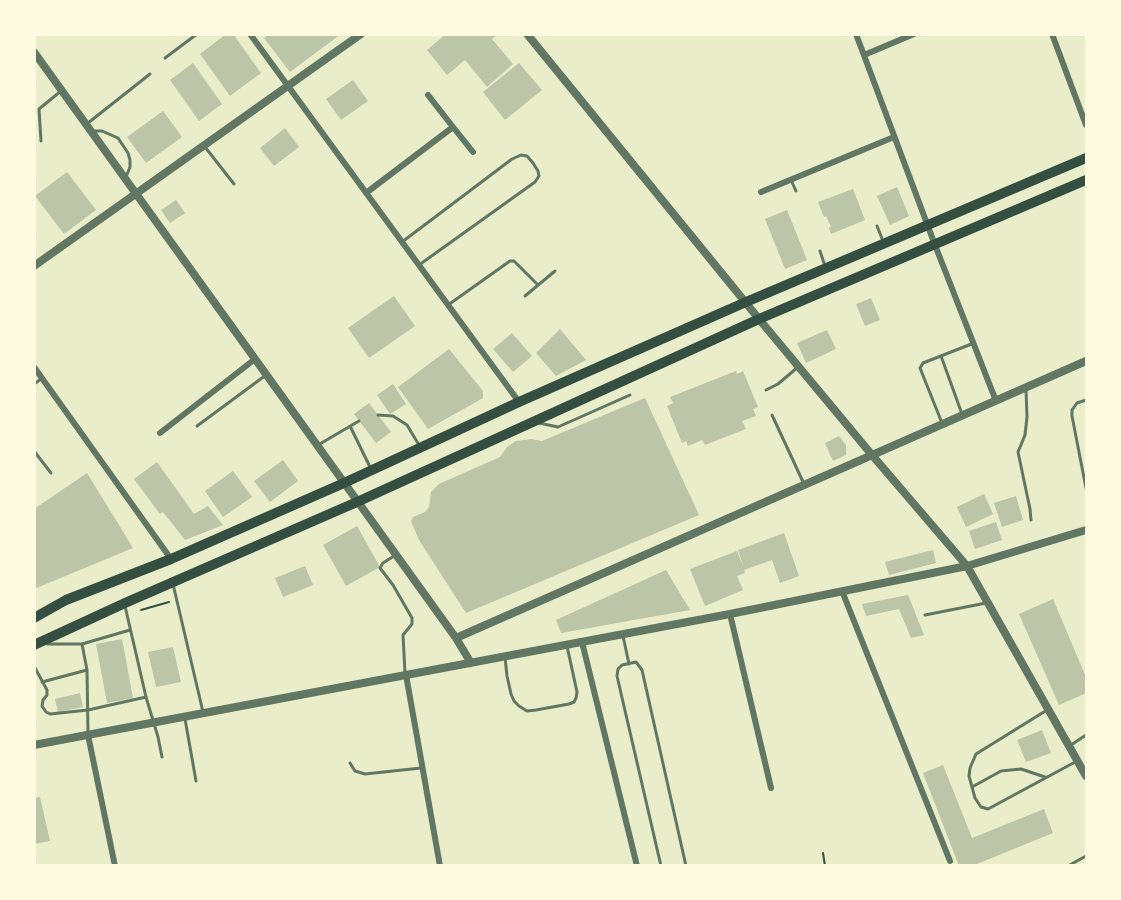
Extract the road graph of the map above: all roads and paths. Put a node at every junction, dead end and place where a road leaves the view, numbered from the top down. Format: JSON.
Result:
{"nodes":[{"id":1,"x":197,"y":34,"type":"edge"},
{"id":2,"x":250,"y":34,"type":"edge"},
{"id":3,"x":361,"y":34,"type":"edge"},
{"id":4,"x":527,"y":34,"type":"edge"},
{"id":5,"x":856,"y":34,"type":"edge"},
{"id":6,"x":914,"y":34,"type":"edge"},
{"id":7,"x":1052,"y":34,"type":"edge"},
{"id":8,"x":535,"y":38,"type":"edge"},
{"id":9,"x":34,"y":52,"type":"edge"},
{"id":10,"x":864,"y":55,"type":"junction"},
{"id":11,"x":165,"y":58,"type":"dead end"},
{"id":12,"x":150,"y":74,"type":"dead end"},
{"id":13,"x":288,"y":86,"type":"junction"},
{"id":14,"x":62,"y":90,"type":"junction"},
{"id":15,"x":428,"y":95,"type":"dead end"},
{"id":16,"x":1086,"y":125,"type":"edge"},
{"id":17,"x":453,"y":127,"type":"junction"},
{"id":18,"x":89,"y":128,"type":"junction"},
{"id":19,"x":894,"y":137,"type":"junction"},
{"id":20,"x":41,"y":141,"type":"dead end"},
{"id":21,"x":204,"y":146,"type":"junction"},
{"id":22,"x":473,"y":152,"type":"dead end"},
{"id":23,"x":1086,"y":158,"type":"edge"},
{"id":24,"x":125,"y":178,"type":"junction"},
{"id":25,"x":791,"y":180,"type":"junction"},
{"id":26,"x":1086,"y":180,"type":"edge"},
{"id":27,"x":234,"y":184,"type":"dead end"},
{"id":28,"x":796,"y":190,"type":"dead end"},
{"id":29,"x":761,"y":192,"type":"dead end"},
{"id":30,"x":366,"y":193,"type":"junction"},
{"id":31,"x":136,"y":194,"type":"junction"},
{"id":32,"x":928,"y":225,"type":"junction"},
{"id":33,"x":877,"y":226,"type":"dead end"},
{"id":34,"x":402,"y":242,"type":"junction"},
{"id":35,"x":884,"y":244,"type":"junction"},
{"id":36,"x":935,"y":245,"type":"junction"},
{"id":37,"x":820,"y":251,"type":"dead end"},
{"id":38,"x":34,"y":266,"type":"edge"},
{"id":39,"x":419,"y":266,"type":"junction"},
{"id":40,"x":826,"y":268,"type":"junction"},
{"id":41,"x":555,"y":271,"type":"dead end"},
{"id":42,"x":538,"y":285,"type":"junction"},
{"id":43,"x":525,"y":296,"type":"dead end"},
{"id":44,"x":746,"y":302,"type":"junction"},
{"id":45,"x":448,"y":304,"type":"junction"},
{"id":46,"x":759,"y":319,"type":"junction"},
{"id":47,"x":974,"y":343,"type":"junction"},
{"id":48,"x":941,"y":356,"type":"junction"},
{"id":49,"x":255,"y":359,"type":"junction"},
{"id":50,"x":1086,"y":361,"type":"edge"},
{"id":51,"x":799,"y":366,"type":"junction"},
{"id":52,"x":34,"y":367,"type":"edge"},
{"id":53,"x":266,"y":375,"type":"junction"},
{"id":54,"x":43,"y":378,"type":"junction"},
{"id":55,"x":34,"y":384,"type":"edge"},
{"id":56,"x":1026,"y":388,"type":"junction"},
{"id":57,"x":766,"y":390,"type":"dead end"},
{"id":58,"x":630,"y":395,"type":"dead end"},
{"id":59,"x":1086,"y":400,"type":"edge"},
{"id":60,"x":996,"y":401,"type":"junction"},
{"id":61,"x":519,"y":402,"type":"junction"},
{"id":62,"x":378,"y":415,"type":"dead end"},
{"id":63,"x":772,"y":415,"type":"dead end"},
{"id":64,"x":963,"y":416,"type":"junction"},
{"id":65,"x":359,"y":421,"type":"dead end"},
{"id":66,"x":532,"y":422,"type":"junction"},
{"id":67,"x":942,"y":425,"type":"junction"},
{"id":68,"x":197,"y":426,"type":"dead end"},
{"id":69,"x":350,"y":426,"type":"junction"},
{"id":70,"x":160,"y":434,"type":"dead end"},
{"id":71,"x":317,"y":446,"type":"junction"},
{"id":72,"x":421,"y":448,"type":"junction"},
{"id":73,"x":34,"y":452,"type":"edge"},
{"id":74,"x":872,"y":455,"type":"junction"},
{"id":75,"x":372,"y":470,"type":"junction"},
{"id":76,"x":51,"y":473,"type":"dead end"},
{"id":77,"x":344,"y":483,"type":"junction"},
{"id":78,"x":804,"y":485,"type":"junction"},
{"id":79,"x":1086,"y":488,"type":"edge"},
{"id":80,"x":357,"y":502,"type":"junction"},
{"id":81,"x":1031,"y":520,"type":"dead end"},
{"id":82,"x":1086,"y":530,"type":"edge"},
{"id":83,"x":396,"y":555,"type":"junction"},
{"id":84,"x":171,"y":559,"type":"junction"},
{"id":85,"x":967,"y":566,"type":"junction"},
{"id":86,"x":173,"y":583,"type":"junction"},
{"id":87,"x":842,"y":591,"type":"junction"},
{"id":88,"x":66,"y":600,"type":"junction"},
{"id":89,"x":170,"y":602,"type":"dead end"},
{"id":90,"x":988,"y":603,"type":"junction"},
{"id":91,"x":126,"y":608,"type":"junction"},
{"id":92,"x":34,"y":613,"type":"edge"},
{"id":93,"x":730,"y":614,"type":"junction"},
{"id":94,"x":925,"y":615,"type":"dead end"},
{"id":95,"x":34,"y":618,"type":"edge"},
{"id":96,"x":130,"y":630,"type":"junction"},
{"id":97,"x":622,"y":634,"type":"junction"},
{"id":98,"x":456,"y":638,"type":"junction"},
{"id":99,"x":582,"y":642,"type":"junction"},
{"id":100,"x":35,"y":644,"type":"edge"},
{"id":101,"x":82,"y":644,"type":"junction"},
{"id":102,"x":567,"y":645,"type":"junction"},
{"id":103,"x":505,"y":657,"type":"junction"},
{"id":104,"x":471,"y":663,"type":"junction"},
{"id":105,"x":628,"y":664,"type":"junction"},
{"id":106,"x":34,"y":666,"type":"edge"},
{"id":107,"x":87,"y":670,"type":"junction"},
{"id":108,"x":406,"y":675,"type":"junction"},
{"id":109,"x":42,"y":682,"type":"junction"},
{"id":110,"x":146,"y":698,"type":"junction"},
{"id":111,"x":88,"y":710,"type":"junction"},
{"id":112,"x":1049,"y":710,"type":"junction"},
{"id":113,"x":204,"y":714,"type":"junction"},
{"id":114,"x":184,"y":717,"type":"junction"},
{"id":115,"x":153,"y":723,"type":"junction"},
{"id":116,"x":88,"y":735,"type":"junction"},
{"id":117,"x":1086,"y":735,"type":"edge"},
{"id":118,"x":34,"y":745,"type":"edge"},
{"id":119,"x":1070,"y":746,"type":"junction"},
{"id":120,"x":162,"y":757,"type":"dead end"},
{"id":121,"x":1078,"y":761,"type":"junction"},
{"id":122,"x":350,"y":763,"type":"dead end"},
{"id":123,"x":423,"y":768,"type":"junction"},
{"id":124,"x":1086,"y":776,"type":"edge"},
{"id":125,"x":1046,"y":777,"type":"junction"},
{"id":126,"x":196,"y":781,"type":"dead end"},
{"id":127,"x":972,"y":787,"type":"junction"},
{"id":128,"x":771,"y":788,"type":"dead end"},
{"id":129,"x":823,"y":853,"type":"dead end"},
{"id":130,"x":1086,"y":856,"type":"edge"},
{"id":131,"x":950,"y":861,"type":"dead end"},
{"id":132,"x":115,"y":866,"type":"edge"},
{"id":133,"x":440,"y":866,"type":"edge"},
{"id":134,"x":637,"y":866,"type":"edge"},
{"id":135,"x":661,"y":866,"type":"edge"},
{"id":136,"x":686,"y":866,"type":"edge"},
{"id":137,"x":825,"y":866,"type":"edge"},
{"id":138,"x":1068,"y":866,"type":"edge"}],
"edges":[{"from":1,"to":11,"type":"lane"},
{"from":2,"to":13,"type":"street"},
{"from":3,"to":13,"type":"street"},
{"from":4,"to":8,"type":"street"},
{"from":5,"to":10,"type":"street"},
{"from":6,"to":10,"type":"street"},
{"from":7,"to":16,"type":"street"},
{"from":8,"to":44,"type":"street"},
{"from":9,"to":14,"type":"street"},
{"from":10,"to":19,"type":"street"},
{"from":12,"to":18,"type":"lane"},
{"from":13,"to":21,"type":"street"},
{"from":13,"to":30,"type":"street"},
{"from":14,"to":18,"type":"street"},
{"from":14,"to":20,"type":"lane"},
{"from":15,"to":17,"type":"street"},
{"from":17,"to":22,"type":"street"},
{"from":17,"to":30,"type":"street"},
{"from":18,"to":24,"type":"street"},
{"from":18,"to":24,"type":"lane"},
{"from":19,"to":25,"type":"street"},
{"from":19,"to":32,"type":"street"},
{"from":21,"to":27,"type":"lane"},
{"from":21,"to":31,"type":"street"},
{"from":23,"to":32,"type":"highway"},
{"from":24,"to":31,"type":"street"},
{"from":25,"to":28,"type":"lane"},
{"from":25,"to":29,"type":"street"},
{"from":26,"to":36,"type":"highway"},
{"from":30,"to":34,"type":"street"},
{"from":31,"to":38,"type":"street"},
{"from":31,"to":49,"type":"street"},
{"from":32,"to":35,"type":"highway"},
{"from":32,"to":36,"type":"street"},
{"from":33,"to":35,"type":"lane"},
{"from":34,"to":39,"type":"street"},
{"from":34,"to":39,"type":"lane"},
{"from":35,"to":40,"type":"highway"},
{"from":36,"to":46,"type":"highway"},
{"from":36,"to":47,"type":"street"},
{"from":37,"to":40,"type":"lane"},
{"from":39,"to":45,"type":"street"},
{"from":40,"to":44,"type":"highway"},
{"from":41,"to":42,"type":"lane"},
{"from":42,"to":43,"type":"lane"},
{"from":42,"to":45,"type":"lane"},
{"from":44,"to":46,"type":"street"},
{"from":44,"to":61,"type":"highway"},
{"from":45,"to":61,"type":"street"},
{"from":46,"to":51,"type":"street"},
{"from":46,"to":66,"type":"highway"},
{"from":47,"to":48,"type":"lane"},
{"from":47,"to":60,"type":"street"},
{"from":48,"to":64,"type":"lane"},
{"from":48,"to":67,"type":"lane"},
{"from":49,"to":53,"type":"street"},
{"from":49,"to":70,"type":"street"},
{"from":50,"to":56,"type":"street"},
{"from":51,"to":57,"type":"lane"},
{"from":51,"to":74,"type":"street"},
{"from":52,"to":54,"type":"street"},
{"from":53,"to":68,"type":"lane"},
{"from":53,"to":71,"type":"street"},
{"from":54,"to":55,"type":"lane"},
{"from":54,"to":84,"type":"street"},
{"from":56,"to":60,"type":"street"},
{"from":56,"to":81,"type":"lane"},
{"from":58,"to":66,"type":"lane"},
{"from":59,"to":79,"type":"lane"},
{"from":60,"to":64,"type":"street"},
{"from":61,"to":72,"type":"highway"},
{"from":62,"to":72,"type":"lane"},
{"from":63,"to":78,"type":"lane"},
{"from":64,"to":67,"type":"street"},
{"from":65,"to":69,"type":"lane"},
{"from":66,"to":80,"type":"highway"},
{"from":67,"to":74,"type":"street"},
{"from":69,"to":71,"type":"lane"},
{"from":69,"to":75,"type":"lane"},
{"from":71,"to":77,"type":"street"},
{"from":72,"to":75,"type":"highway"},
{"from":73,"to":76,"type":"lane"},
{"from":74,"to":78,"type":"street"},
{"from":74,"to":85,"type":"street"},
{"from":75,"to":77,"type":"highway"},
{"from":77,"to":80,"type":"street"},
{"from":77,"to":84,"type":"highway"},
{"from":78,"to":98,"type":"street"},
{"from":80,"to":83,"type":"street"},
{"from":80,"to":86,"type":"highway"},
{"from":82,"to":85,"type":"street"},
{"from":83,"to":98,"type":"street"},
{"from":83,"to":108,"type":"lane"},
{"from":84,"to":88,"type":"highway"},
{"from":85,"to":87,"type":"street"},
{"from":85,"to":90,"type":"street"},
{"from":86,"to":91,"type":"highway"},
{"from":86,"to":113,"type":"lane"},
{"from":87,"to":93,"type":"street"},
{"from":87,"to":131,"type":"street"},
{"from":88,"to":92,"type":"highway"},
{"from":88,"to":95,"type":"highway"},
{"from":89,"to":91,"type":"path"},
{"from":90,"to":94,"type":"lane"},
{"from":90,"to":112,"type":"street"},
{"from":91,"to":96,"type":"lane"},
{"from":91,"to":100,"type":"highway"},
{"from":93,"to":97,"type":"street"},
{"from":93,"to":128,"type":"street"},
{"from":96,"to":101,"type":"lane"},
{"from":96,"to":110,"type":"lane"},
{"from":97,"to":99,"type":"street"},
{"from":97,"to":105,"type":"lane"},
{"from":98,"to":104,"type":"street"},
{"from":99,"to":102,"type":"street"},
{"from":99,"to":134,"type":"street"},
{"from":100,"to":101,"type":"lane"},
{"from":101,"to":107,"type":"lane"},
{"from":102,"to":103,"type":"street"},
{"from":102,"to":103,"type":"lane"},
{"from":103,"to":104,"type":"street"},
{"from":104,"to":108,"type":"street"},
{"from":105,"to":135,"type":"lane"},
{"from":105,"to":136,"type":"lane"},
{"from":106,"to":109,"type":"lane"},
{"from":107,"to":109,"type":"lane"},
{"from":107,"to":111,"type":"lane"},
{"from":108,"to":113,"type":"street"},
{"from":108,"to":123,"type":"street"},
{"from":109,"to":111,"type":"lane"},
{"from":110,"to":111,"type":"lane"},
{"from":110,"to":115,"type":"lane"},
{"from":111,"to":116,"type":"lane"},
{"from":112,"to":119,"type":"street"},
{"from":112,"to":127,"type":"lane"},
{"from":113,"to":114,"type":"street"},
{"from":114,"to":115,"type":"street"},
{"from":114,"to":126,"type":"lane"},
{"from":115,"to":116,"type":"street"},
{"from":115,"to":120,"type":"lane"},
{"from":116,"to":118,"type":"street"},
{"from":116,"to":132,"type":"street"},
{"from":117,"to":119,"type":"lane"},
{"from":119,"to":121,"type":"street"},
{"from":121,"to":124,"type":"street"},
{"from":121,"to":125,"type":"lane"},
{"from":122,"to":123,"type":"lane"},
{"from":123,"to":133,"type":"street"},
{"from":125,"to":127,"type":"lane"},
{"from":125,"to":127,"type":"lane"},
{"from":129,"to":137,"type":"path"},
{"from":130,"to":138,"type":"lane"}]}
